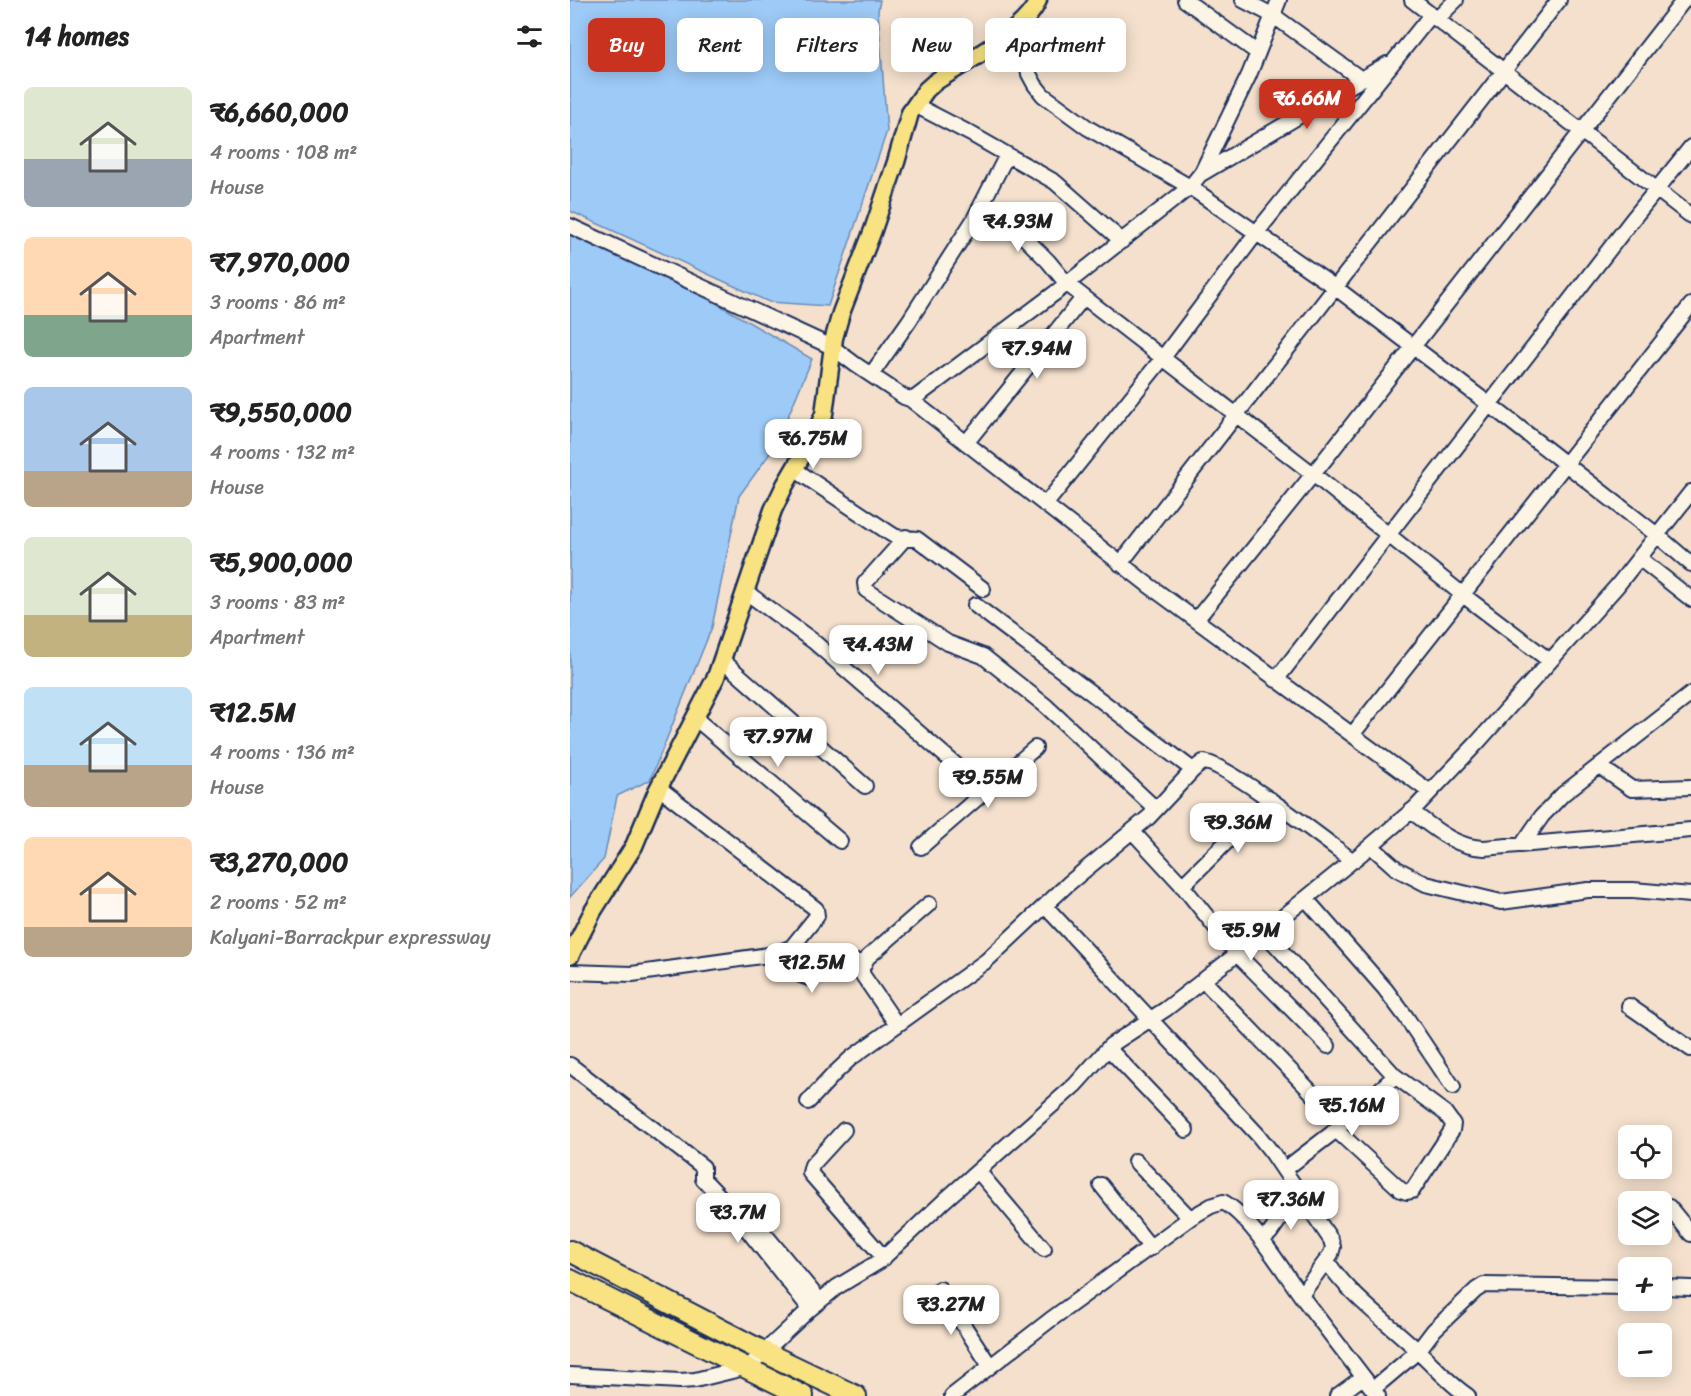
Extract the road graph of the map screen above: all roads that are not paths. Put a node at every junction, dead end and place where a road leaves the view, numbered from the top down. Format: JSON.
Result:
{"nodes":[{"id":1,"x":1038,"y":0,"type":"edge"},
{"id":2,"x":1185,"y":0,"type":"edge"},
{"id":3,"x":1243,"y":0,"type":"edge"},
{"id":4,"x":1279,"y":0,"type":"edge"},
{"id":5,"x":1412,"y":0,"type":"edge"},
{"id":6,"x":1456,"y":0,"type":"edge"},
{"id":7,"x":1559,"y":0,"type":"edge"},
{"id":8,"x":1684,"y":0,"type":"edge"},
{"id":9,"x":1274,"y":16,"type":"junction"},
{"id":10,"x":1434,"y":17,"type":"junction"},
{"id":11,"x":1027,"y":18,"type":"edge"},
{"id":12,"x":985,"y":48,"type":"edge"},
{"id":13,"x":1258,"y":53,"type":"junction"},
{"id":14,"x":1396,"y":58,"type":"junction"},
{"id":15,"x":1503,"y":71,"type":"junction"},
{"id":16,"x":1029,"y":72,"type":"edge"},
{"id":17,"x":1361,"y":80,"type":"junction"},
{"id":18,"x":915,"y":105,"type":"junction"},
{"id":19,"x":1581,"y":130,"type":"junction"},
{"id":20,"x":1691,"y":147,"type":"edge"},
{"id":21,"x":1007,"y":155,"type":"junction"},
{"id":22,"x":1200,"y":174,"type":"junction"},
{"id":23,"x":1190,"y":187,"type":"junction"},
{"id":24,"x":1657,"y":189,"type":"junction"},
{"id":25,"x":979,"y":210,"type":"junction"},
{"id":26,"x":1691,"y":216,"type":"edge"},
{"id":27,"x":570,"y":226,"type":"edge"},
{"id":28,"x":1257,"y":232,"type":"junction"},
{"id":29,"x":1122,"y":241,"type":"junction"},
{"id":30,"x":1066,"y":284,"type":"junction"},
{"id":31,"x":1336,"y":288,"type":"junction"},
{"id":32,"x":1083,"y":298,"type":"junction"},
{"id":33,"x":1691,"y":305,"type":"edge"},
{"id":34,"x":1413,"y":346,"type":"junction"},
{"id":35,"x":832,"y":347,"type":"junction"},
{"id":36,"x":1162,"y":359,"type":"junction"},
{"id":37,"x":871,"y":375,"type":"junction"},
{"id":38,"x":910,"y":399,"type":"junction"},
{"id":39,"x":1490,"y":405,"type":"junction"},
{"id":40,"x":1236,"y":415,"type":"junction"},
{"id":41,"x":966,"y":443,"type":"junction"},
{"id":42,"x":1566,"y":464,"type":"junction"},
{"id":43,"x":794,"y":469,"type":"junction"},
{"id":44,"x":1313,"y":474,"type":"junction"},
{"id":45,"x":1690,"y":497,"type":"edge"},
{"id":46,"x":1045,"y":505,"type":"junction"},
{"id":47,"x":1657,"y":535,"type":"junction"},
{"id":48,"x":1388,"y":536,"type":"junction"},
{"id":49,"x":906,"y":537,"type":"junction"},
{"id":50,"x":1639,"y":558,"type":"junction"},
{"id":51,"x":1120,"y":564,"type":"junction"},
{"id":52,"x":1691,"y":564,"type":"edge"},
{"id":53,"x":983,"y":589,"type":"dead end"},
{"id":54,"x":746,"y":592,"type":"junction"},
{"id":55,"x":1463,"y":595,"type":"junction"},
{"id":56,"x":1691,"y":599,"type":"edge"},
{"id":57,"x":975,"y":605,"type":"dead end"},
{"id":58,"x":1196,"y":620,"type":"junction"},
{"id":59,"x":722,"y":660,"type":"junction"},
{"id":60,"x":1550,"y":661,"type":"junction"},
{"id":61,"x":1276,"y":680,"type":"junction"},
{"id":62,"x":1691,"y":694,"type":"edge"},
{"id":63,"x":696,"y":718,"type":"junction"},
{"id":64,"x":1352,"y":735,"type":"junction"},
{"id":65,"x":1035,"y":748,"type":"dead end"},
{"id":66,"x":1599,"y":766,"type":"junction"},
{"id":67,"x":1193,"y":770,"type":"junction"},
{"id":68,"x":1689,"y":785,"type":"edge"},
{"id":69,"x":865,"y":786,"type":"dead end"},
{"id":70,"x":658,"y":788,"type":"junction"},
{"id":71,"x":986,"y":791,"type":"junction"},
{"id":72,"x":1430,"y":792,"type":"junction"},
{"id":73,"x":1270,"y":799,"type":"junction"},
{"id":74,"x":1156,"y":809,"type":"junction"},
{"id":75,"x":1411,"y":811,"type":"junction"},
{"id":76,"x":1691,"y":830,"type":"edge"},
{"id":77,"x":1132,"y":831,"type":"junction"},
{"id":78,"x":840,"y":841,"type":"dead end"},
{"id":79,"x":1522,"y":845,"type":"junction"},
{"id":80,"x":1371,"y":846,"type":"junction"},
{"id":81,"x":921,"y":847,"type":"dead end"},
{"id":82,"x":1353,"y":861,"type":"junction"},
{"id":83,"x":1182,"y":886,"type":"junction"},
{"id":84,"x":1691,"y":895,"type":"edge"},
{"id":85,"x":1306,"y":899,"type":"junction"},
{"id":86,"x":929,"y":904,"type":"dead end"},
{"id":87,"x":1045,"y":906,"type":"junction"},
{"id":88,"x":1264,"y":932,"type":"junction"},
{"id":89,"x":776,"y":954,"type":"junction"},
{"id":90,"x":1237,"y":954,"type":"junction"},
{"id":91,"x":570,"y":956,"type":"edge"},
{"id":92,"x":864,"y":962,"type":"junction"},
{"id":93,"x":570,"y":972,"type":"edge"},
{"id":94,"x":1203,"y":980,"type":"junction"},
{"id":95,"x":1629,"y":1006,"type":"dead end"},
{"id":96,"x":1151,"y":1018,"type":"junction"},
{"id":97,"x":897,"y":1025,"type":"junction"},
{"id":98,"x":1328,"y":1046,"type":"dead end"},
{"id":99,"x":1108,"y":1048,"type":"junction"},
{"id":100,"x":1691,"y":1049,"type":"edge"},
{"id":101,"x":570,"y":1065,"type":"edge"},
{"id":102,"x":1395,"y":1076,"type":"junction"},
{"id":103,"x":1453,"y":1087,"type":"dead end"},
{"id":104,"x":1318,"y":1099,"type":"dead end"},
{"id":105,"x":808,"y":1102,"type":"dead end"},
{"id":106,"x":844,"y":1130,"type":"dead end"},
{"id":107,"x":1186,"y":1130,"type":"dead end"},
{"id":108,"x":1336,"y":1130,"type":"junction"},
{"id":109,"x":1135,"y":1161,"type":"dead end"},
{"id":110,"x":1284,"y":1170,"type":"junction"},
{"id":111,"x":978,"y":1171,"type":"junction"},
{"id":112,"x":1101,"y":1185,"type":"dead end"},
{"id":113,"x":1304,"y":1199,"type":"junction"},
{"id":114,"x":1672,"y":1210,"type":"edge"},
{"id":115,"x":1190,"y":1218,"type":"junction"},
{"id":116,"x":758,"y":1226,"type":"dead end"},
{"id":117,"x":1691,"y":1234,"type":"edge"},
{"id":118,"x":1261,"y":1240,"type":"junction"},
{"id":119,"x":1151,"y":1248,"type":"junction"},
{"id":120,"x":1044,"y":1250,"type":"dead end"},
{"id":121,"x":570,"y":1251,"type":"edge"},
{"id":122,"x":884,"y":1258,"type":"junction"},
{"id":123,"x":1326,"y":1260,"type":"junction"},
{"id":124,"x":570,"y":1280,"type":"edge"},
{"id":125,"x":1618,"y":1287,"type":"edge"},
{"id":126,"x":1672,"y":1287,"type":"edge"},
{"id":127,"x":1691,"y":1288,"type":"edge"},
{"id":128,"x":940,"y":1289,"type":"dead end"},
{"id":129,"x":1301,"y":1295,"type":"junction"},
{"id":130,"x":815,"y":1305,"type":"junction"},
{"id":131,"x":1418,"y":1351,"type":"junction"},
{"id":132,"x":764,"y":1352,"type":"junction"},
{"id":133,"x":990,"y":1366,"type":"junction"},
{"id":134,"x":748,"y":1367,"type":"junction"},
{"id":135,"x":570,"y":1375,"type":"edge"},
{"id":136,"x":1363,"y":1377,"type":"junction"},
{"id":137,"x":1375,"y":1393,"type":"edge"},
{"id":138,"x":803,"y":1396,"type":"edge"},
{"id":139,"x":856,"y":1396,"type":"edge"},
{"id":140,"x":952,"y":1396,"type":"edge"},
{"id":141,"x":1337,"y":1396,"type":"edge"},
{"id":142,"x":1468,"y":1396,"type":"edge"}],
"edges":[{"from":1,"to":11,"type":"main road"},
{"from":2,"to":13,"type":"street"},
{"from":3,"to":9,"type":"street"},
{"from":4,"to":9,"type":"street"},
{"from":5,"to":10,"type":"street"},
{"from":6,"to":10,"type":"street"},
{"from":7,"to":15,"type":"street"},
{"from":8,"to":19,"type":"street"},
{"from":9,"to":13,"type":"street"},
{"from":9,"to":17,"type":"street"},
{"from":10,"to":14,"type":"street"},
{"from":10,"to":15,"type":"street"},
{"from":12,"to":18,"type":"main road"},
{"from":13,"to":22,"type":"street"},
{"from":14,"to":17,"type":"street"},
{"from":14,"to":28,"type":"street"},
{"from":15,"to":19,"type":"street"},
{"from":15,"to":31,"type":"street"},
{"from":16,"to":23,"type":"street"},
{"from":17,"to":22,"type":"street"},
{"from":18,"to":21,"type":"street"},
{"from":18,"to":35,"type":"main road"},
{"from":19,"to":24,"type":"street"},
{"from":19,"to":34,"type":"street"},
{"from":20,"to":24,"type":"street"},
{"from":21,"to":25,"type":"street"},
{"from":21,"to":29,"type":"street"},
{"from":22,"to":23,"type":"street"},
{"from":23,"to":28,"type":"street"},
{"from":23,"to":29,"type":"street"},
{"from":24,"to":26,"type":"street"},
{"from":24,"to":39,"type":"street"},
{"from":25,"to":30,"type":"street"},
{"from":25,"to":37,"type":"street"},
{"from":27,"to":35,"type":"street"},
{"from":28,"to":31,"type":"street"},
{"from":28,"to":36,"type":"street"},
{"from":29,"to":30,"type":"street"},
{"from":30,"to":32,"type":"street"},
{"from":30,"to":38,"type":"street"},
{"from":31,"to":34,"type":"street"},
{"from":31,"to":40,"type":"street"},
{"from":32,"to":36,"type":"street"},
{"from":32,"to":41,"type":"street"},
{"from":33,"to":42,"type":"street"},
{"from":34,"to":39,"type":"street"},
{"from":34,"to":44,"type":"street"},
{"from":35,"to":37,"type":"street"},
{"from":35,"to":43,"type":"main road"},
{"from":36,"to":40,"type":"street"},
{"from":36,"to":46,"type":"street"},
{"from":37,"to":38,"type":"street"},
{"from":38,"to":41,"type":"street"},
{"from":39,"to":42,"type":"street"},
{"from":39,"to":48,"type":"street"},
{"from":40,"to":44,"type":"street"},
{"from":40,"to":51,"type":"street"},
{"from":41,"to":46,"type":"street"},
{"from":42,"to":47,"type":"street"},
{"from":42,"to":55,"type":"street"},
{"from":43,"to":49,"type":"street"},
{"from":43,"to":54,"type":"main road"},
{"from":44,"to":48,"type":"street"},
{"from":44,"to":58,"type":"street"},
{"from":45,"to":47,"type":"street"},
{"from":46,"to":51,"type":"street"},
{"from":47,"to":50,"type":"street"},
{"from":47,"to":52,"type":"street"},
{"from":48,"to":55,"type":"street"},
{"from":48,"to":61,"type":"street"},
{"from":49,"to":53,"type":"street"},
{"from":49,"to":74,"type":"street"},
{"from":50,"to":56,"type":"street"},
{"from":50,"to":60,"type":"street"},
{"from":51,"to":58,"type":"street"},
{"from":54,"to":59,"type":"main road"},
{"from":54,"to":71,"type":"street"},
{"from":55,"to":60,"type":"street"},
{"from":55,"to":64,"type":"street"},
{"from":57,"to":67,"type":"street"},
{"from":58,"to":61,"type":"street"},
{"from":59,"to":63,"type":"main road"},
{"from":59,"to":69,"type":"street"},
{"from":60,"to":72,"type":"street"},
{"from":61,"to":64,"type":"street"},
{"from":62,"to":66,"type":"street"},
{"from":63,"to":70,"type":"main road"},
{"from":63,"to":78,"type":"street"},
{"from":64,"to":72,"type":"street"},
{"from":65,"to":71,"type":"street"},
{"from":66,"to":68,"type":"street"},
{"from":66,"to":79,"type":"street"},
{"from":67,"to":73,"type":"street"},
{"from":67,"to":74,"type":"street"},
{"from":70,"to":89,"type":"street"},
{"from":70,"to":91,"type":"main road"},
{"from":71,"to":81,"type":"street"},
{"from":72,"to":75,"type":"street"},
{"from":73,"to":82,"type":"street"},
{"from":73,"to":83,"type":"street"},
{"from":74,"to":77,"type":"street"},
{"from":75,"to":79,"type":"street"},
{"from":75,"to":80,"type":"street"},
{"from":76,"to":79,"type":"street"},
{"from":77,"to":83,"type":"street"},
{"from":77,"to":87,"type":"street"},
{"from":80,"to":82,"type":"street"},
{"from":80,"to":84,"type":"street"},
{"from":82,"to":85,"type":"street"},
{"from":83,"to":90,"type":"street"},
{"from":85,"to":88,"type":"street"},
{"from":85,"to":103,"type":"street"},
{"from":86,"to":92,"type":"street"},
{"from":87,"to":96,"type":"street"},
{"from":87,"to":97,"type":"street"},
{"from":88,"to":90,"type":"street"},
{"from":88,"to":102,"type":"street"},
{"from":89,"to":92,"type":"street"},
{"from":89,"to":93,"type":"street"},
{"from":90,"to":94,"type":"street"},
{"from":90,"to":98,"type":"street"},
{"from":92,"to":97,"type":"street"},
{"from":94,"to":96,"type":"street"},
{"from":94,"to":104,"type":"street"},
{"from":95,"to":100,"type":"street"},
{"from":96,"to":99,"type":"street"},
{"from":96,"to":110,"type":"street"},
{"from":97,"to":105,"type":"street"},
{"from":99,"to":107,"type":"street"},
{"from":99,"to":111,"type":"street"},
{"from":101,"to":130,"type":"street"},
{"from":102,"to":108,"type":"street"},
{"from":102,"to":108,"type":"street"},
{"from":106,"to":122,"type":"street"},
{"from":108,"to":110,"type":"street"},
{"from":109,"to":115,"type":"street"},
{"from":110,"to":113,"type":"street"},
{"from":111,"to":120,"type":"street"},
{"from":111,"to":122,"type":"street"},
{"from":112,"to":119,"type":"street"},
{"from":113,"to":118,"type":"street"},
{"from":113,"to":123,"type":"street"},
{"from":114,"to":117,"type":"street"},
{"from":115,"to":118,"type":"street"},
{"from":115,"to":119,"type":"street"},
{"from":116,"to":130,"type":"street"},
{"from":118,"to":129,"type":"street"},
{"from":119,"to":133,"type":"street"},
{"from":121,"to":132,"type":"highway"},
{"from":122,"to":130,"type":"street"},
{"from":123,"to":129,"type":"street"},
{"from":123,"to":131,"type":"street"},
{"from":124,"to":134,"type":"highway"},
{"from":125,"to":131,"type":"street"},
{"from":126,"to":127,"type":"street"},
{"from":128,"to":133,"type":"street"},
{"from":129,"to":136,"type":"street"},
{"from":130,"to":132,"type":"street"},
{"from":131,"to":137,"type":"street"},
{"from":131,"to":142,"type":"street"},
{"from":132,"to":134,"type":"street"},
{"from":132,"to":139,"type":"highway"},
{"from":133,"to":140,"type":"street"},
{"from":134,"to":135,"type":"street"},
{"from":134,"to":138,"type":"highway"},
{"from":136,"to":137,"type":"street"},
{"from":136,"to":141,"type":"street"}]}
